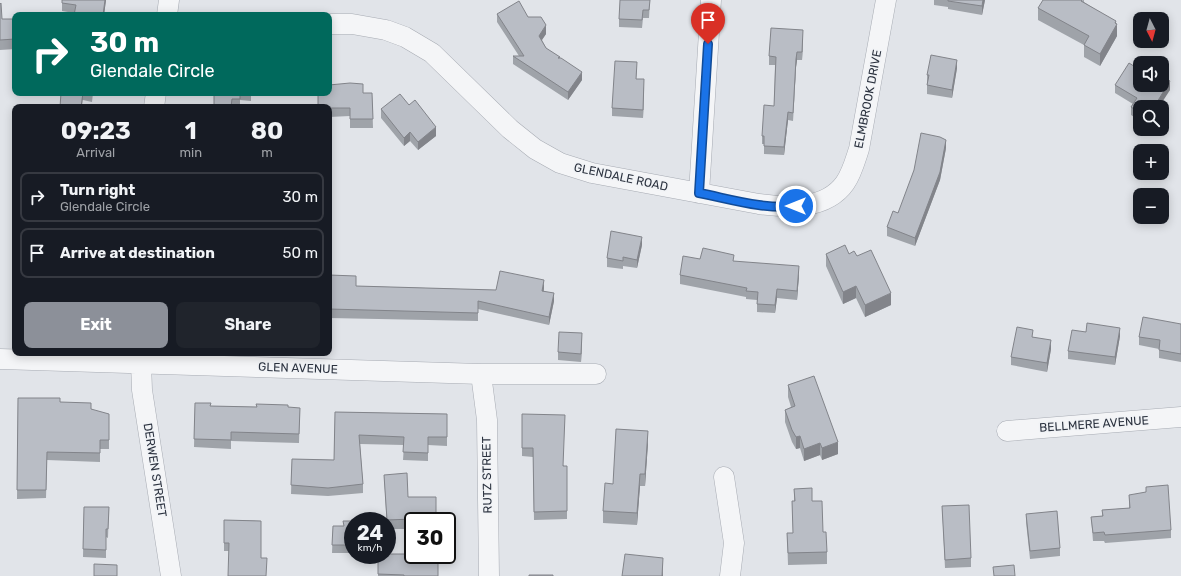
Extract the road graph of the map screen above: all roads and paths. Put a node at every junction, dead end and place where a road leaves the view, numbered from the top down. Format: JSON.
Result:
{"nodes":[{"id":1,"x":169,"y":0,"type":"edge"},
{"id":2,"x":711,"y":0,"type":"edge"},
{"id":3,"x":886,"y":0,"type":"edge"},
{"id":4,"x":167,"y":12,"type":"edge"},
{"id":5,"x":332,"y":24,"type":"edge"},
{"id":6,"x":836,"y":192,"type":"joint"},
{"id":7,"x":699,"y":193,"type":"junction"},
{"id":8,"x":0,"y":359,"type":"edge"},
{"id":9,"x":141,"y":363,"type":"junction"},
{"id":10,"x":480,"y":374,"type":"junction"},
{"id":11,"x":596,"y":374,"type":"dead end"},
{"id":12,"x":1181,"y":417,"type":"edge"},
{"id":13,"x":1007,"y":430,"type":"dead end"},
{"id":14,"x":724,"y":477,"type":"dead end"},
{"id":15,"x":171,"y":576,"type":"edge"},
{"id":16,"x":489,"y":576,"type":"edge"},
{"id":17,"x":730,"y":576,"type":"edge"}],
"edges":[{"from":1,"to":4,"type":"street"},
{"from":2,"to":7,"type":"street"},
{"from":3,"to":6,"type":"street","name":"ELMBROOK DRIVE"},
{"from":5,"to":7,"type":"street","name":"GLENDALE ROAD"},
{"from":6,"to":7,"type":"street","name":"GLENDALE ROAD"},
{"from":8,"to":9,"type":"street","name":"GLEN AVENUE"},
{"from":9,"to":10,"type":"street","name":"GLEN AVENUE"},
{"from":9,"to":15,"type":"street","name":"DERWEN STREET"},
{"from":10,"to":11,"type":"street","name":"GLEN AVENUE"},
{"from":10,"to":16,"type":"street","name":"RUTZ STREET"},
{"from":12,"to":13,"type":"street","name":"BELLMERE AVENUE"},
{"from":14,"to":17,"type":"street"}]}
